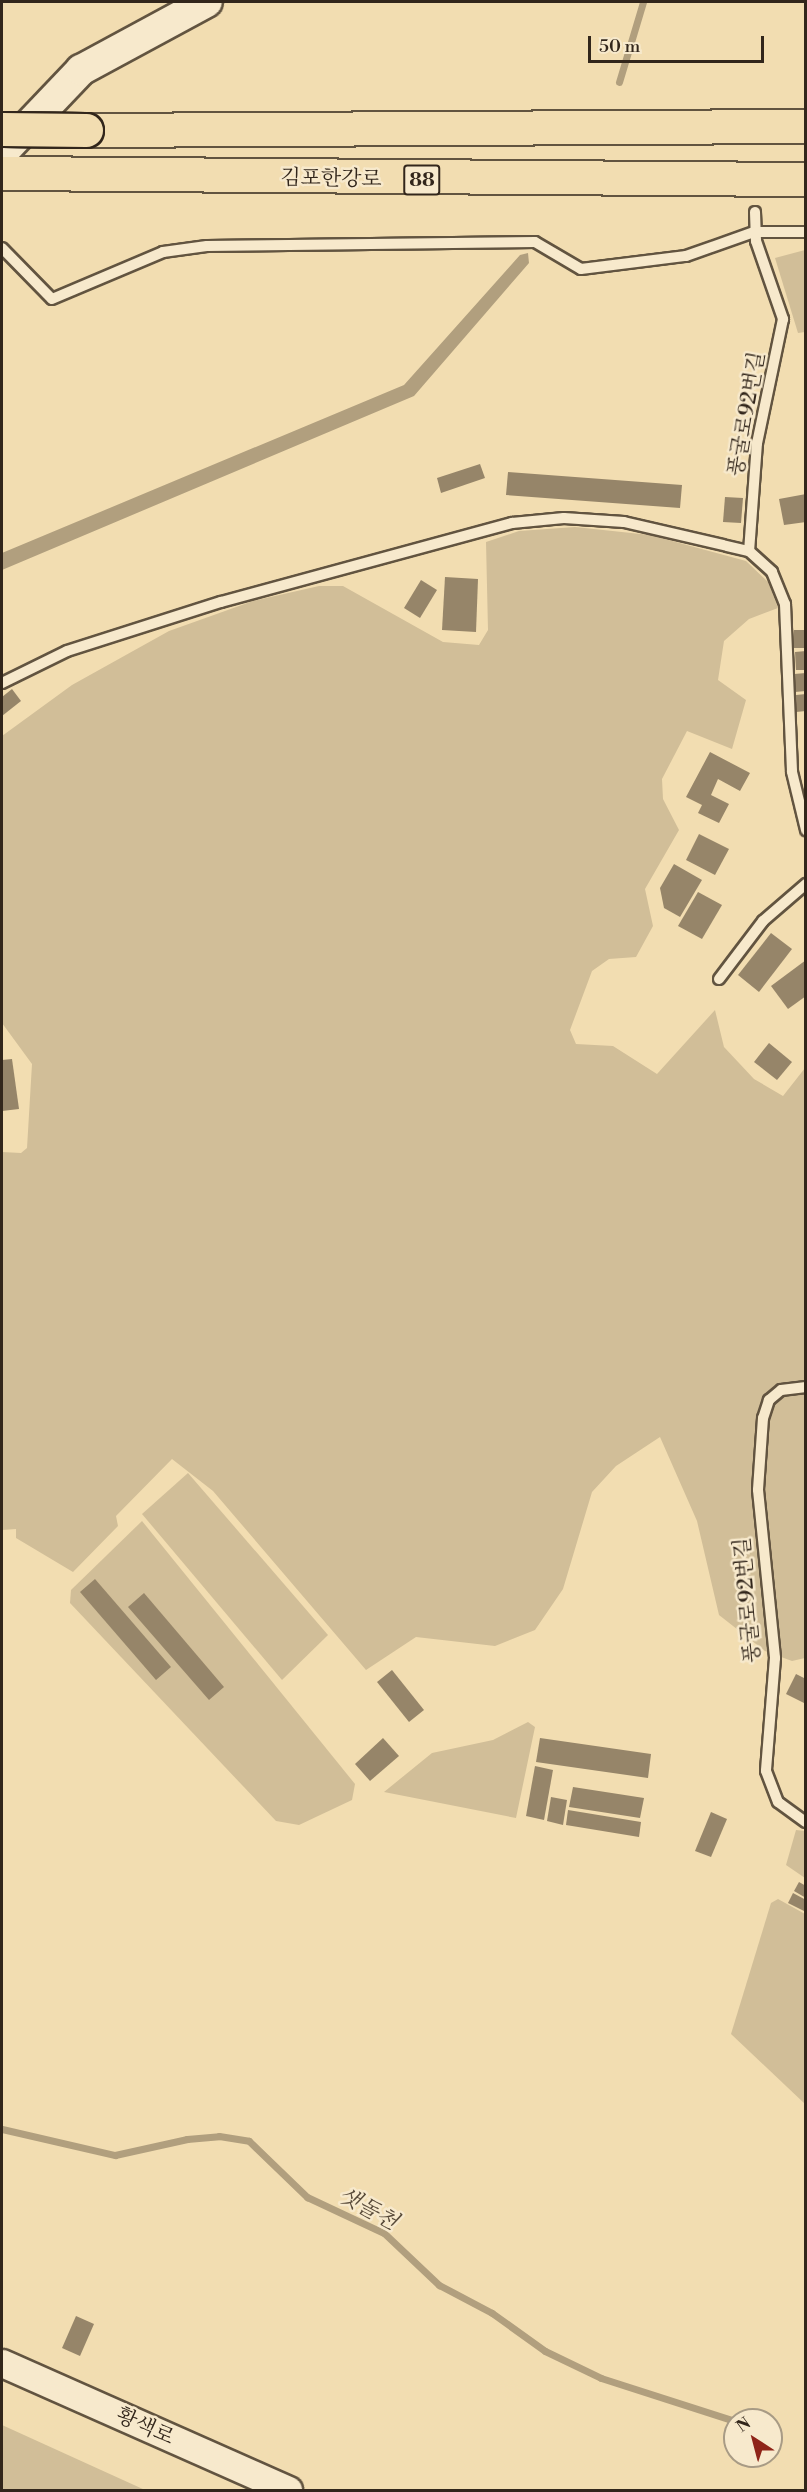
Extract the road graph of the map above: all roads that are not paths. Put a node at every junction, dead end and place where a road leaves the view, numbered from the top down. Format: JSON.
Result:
{"nodes":[{"id":1,"x":207,"y":2,"type":"edge"},
{"id":2,"x":806,"y":126,"type":"edge"},
{"id":3,"x":2,"y":129,"type":"edge"},
{"id":4,"x":2,"y":153,"type":"edge"},
{"id":5,"x":2,"y":173,"type":"edge"},
{"id":6,"x":806,"y":180,"type":"edge"},
{"id":7,"x":755,"y":212,"type":"dead end"},
{"id":8,"x":754,"y":232,"type":"junction"},
{"id":9,"x":806,"y":232,"type":"edge"},
{"id":10,"x":2,"y":248,"type":"edge"},
{"id":11,"x":749,"y":551,"type":"junction"},
{"id":12,"x":2,"y":683,"type":"edge"},
{"id":13,"x":806,"y":830,"type":"edge"},
{"id":14,"x":806,"y":884,"type":"edge"},
{"id":15,"x":719,"y":979,"type":"dead end"},
{"id":16,"x":806,"y":1387,"type":"edge"},
{"id":17,"x":806,"y":1822,"type":"edge"},
{"id":18,"x":2,"y":2364,"type":"edge"},
{"id":19,"x":288,"y":2490,"type":"edge"}],
"edges":[{"from":1,"to":4,"type":"main road"},
{"from":2,"to":3,"type":"highway","bridge":true},
{"from":5,"to":6,"type":"highway","name":"김포한강로","number":"88"},
{"from":7,"to":8,"type":"lane","name":"풍굴로92번길"},
{"from":8,"to":9,"type":"lane"},
{"from":8,"to":10,"type":"lane"},
{"from":8,"to":11,"type":"lane","name":"풍굴로92번길"},
{"from":11,"to":12,"type":"lane"},
{"from":11,"to":13,"type":"lane"},
{"from":14,"to":15,"type":"lane"},
{"from":16,"to":17,"type":"lane","name":"풍굴로92번길"},
{"from":18,"to":19,"type":"street","name":"황색로"}]}
